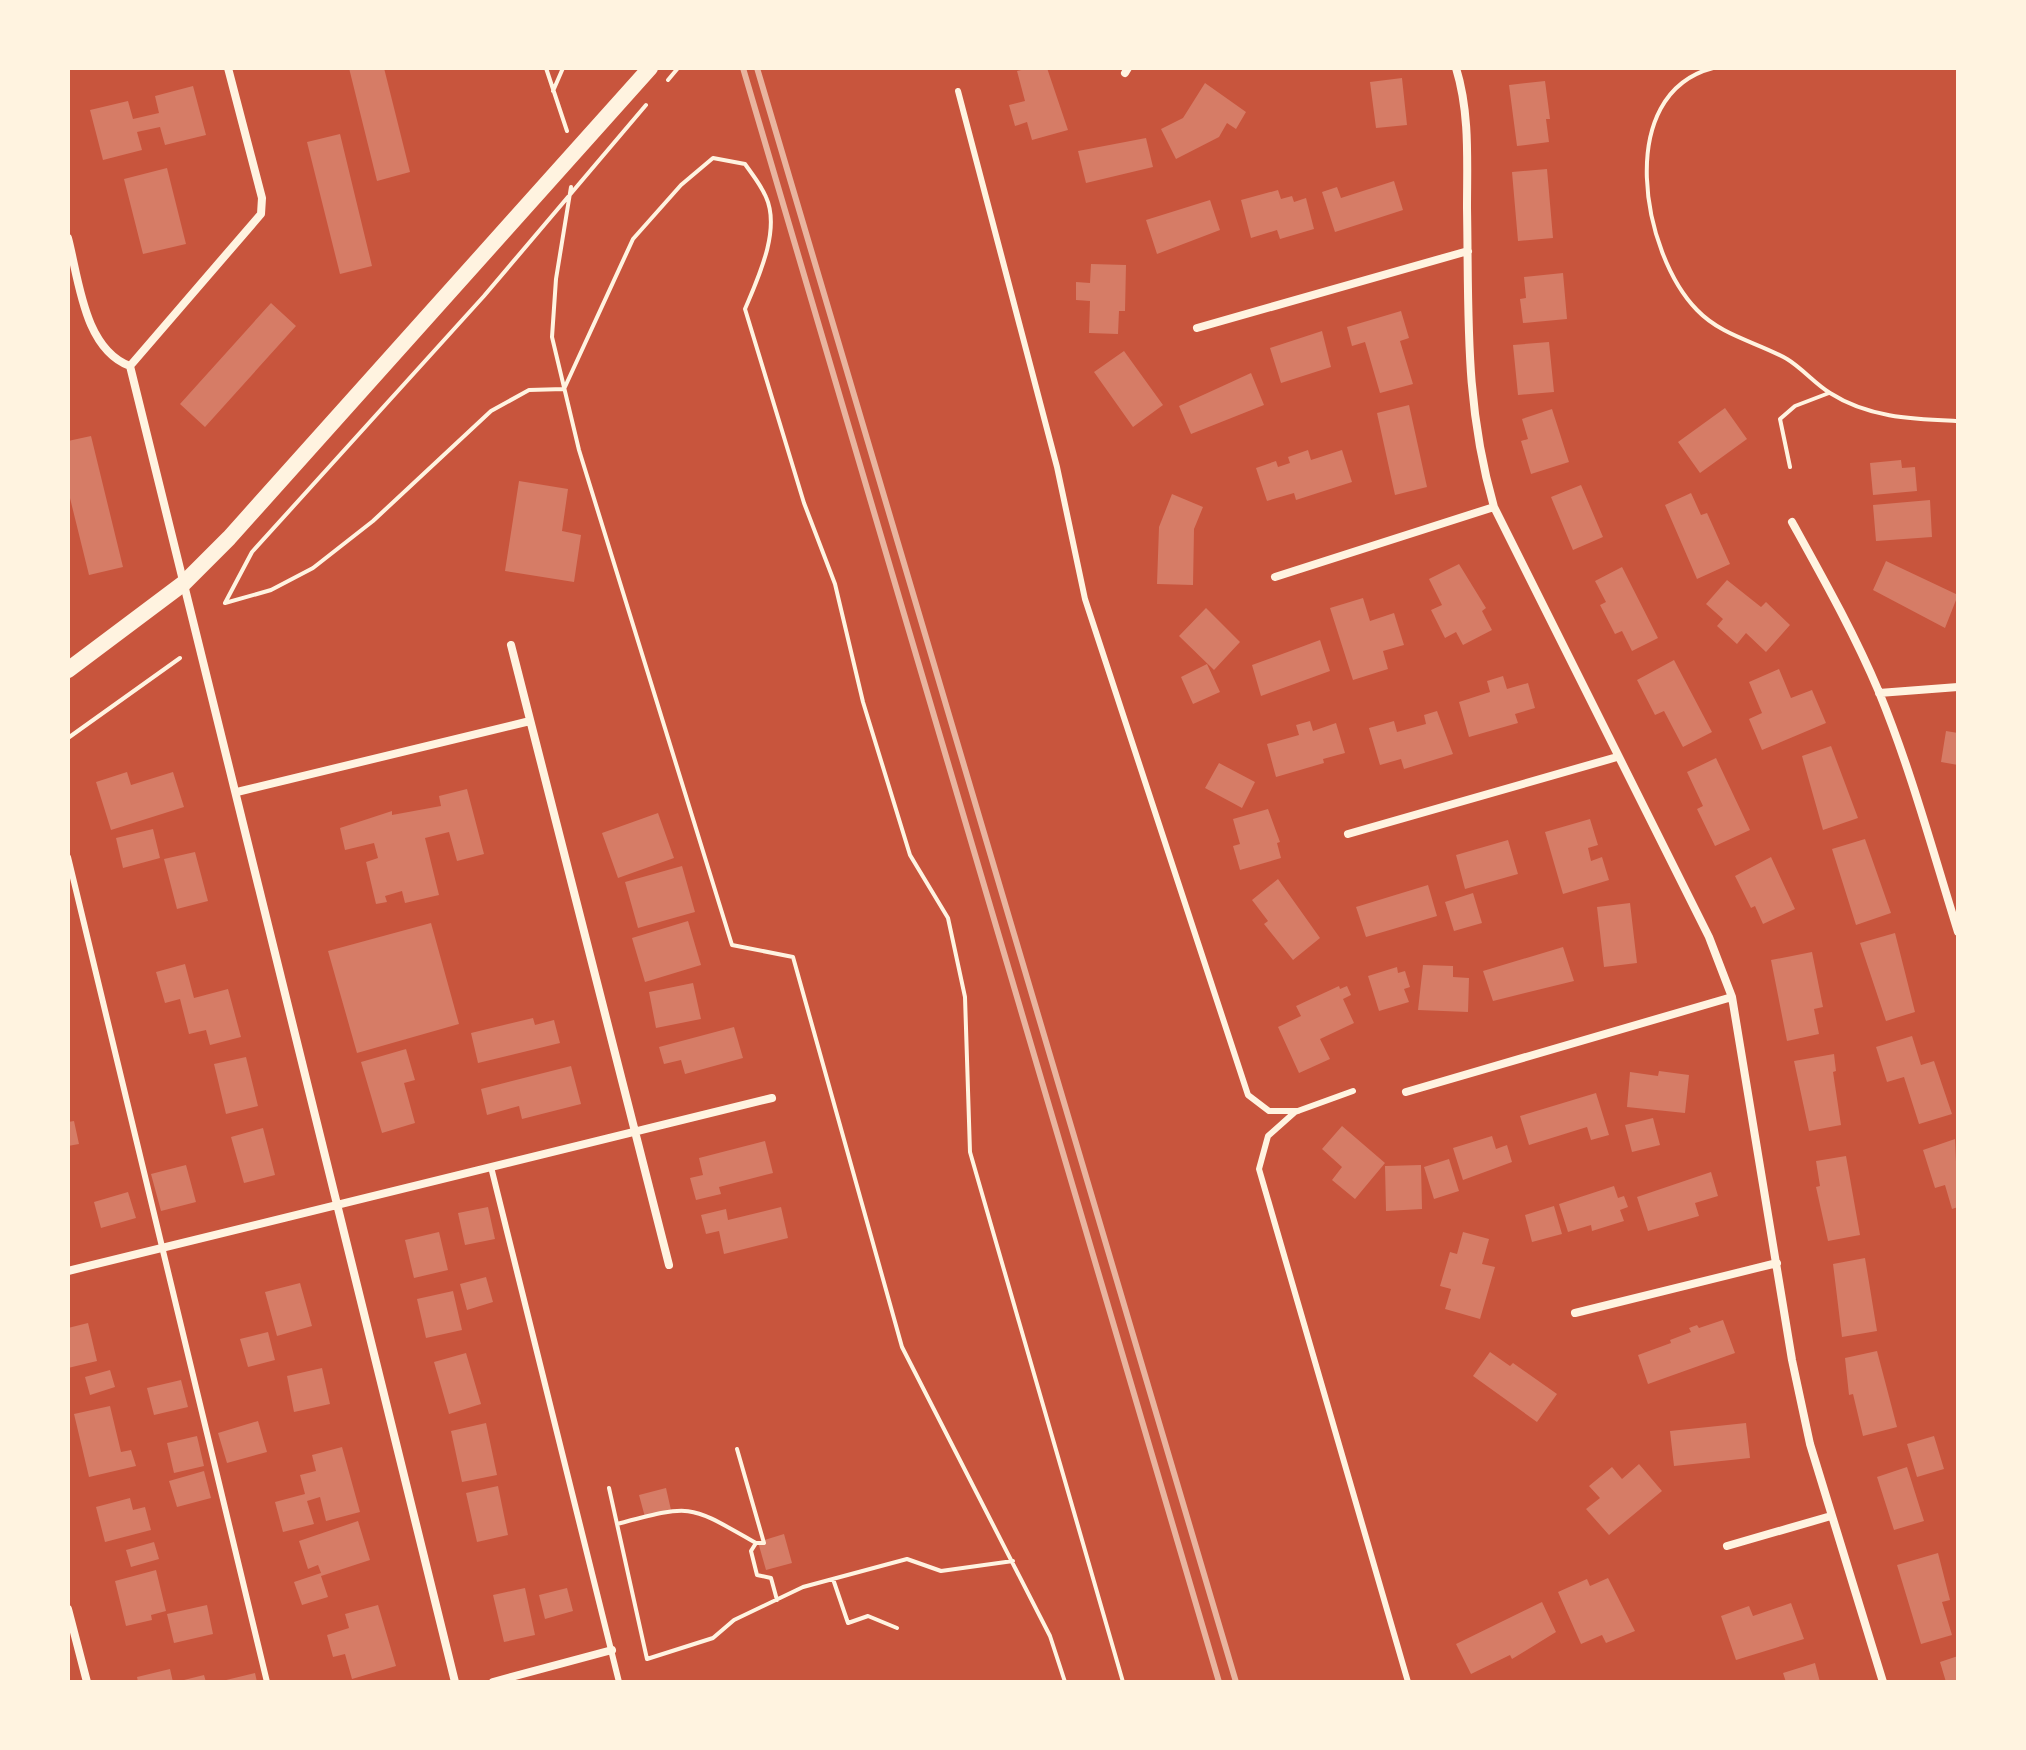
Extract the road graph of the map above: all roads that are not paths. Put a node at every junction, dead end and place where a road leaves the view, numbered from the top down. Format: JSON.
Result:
{"nodes":[{"id":1,"x":228,"y":68,"type":"edge"},
{"id":2,"x":650,"y":68,"type":"edge"},
{"id":3,"x":1456,"y":68,"type":"edge"},
{"id":4,"x":958,"y":91,"type":"dead end"},
{"id":5,"x":68,"y":239,"type":"edge"},
{"id":6,"x":1468,"y":251,"type":"junction"},
{"id":7,"x":1197,"y":328,"type":"dead end"},
{"id":8,"x":130,"y":366,"type":"junction"},
{"id":9,"x":1494,"y":507,"type":"junction"},
{"id":10,"x":1792,"y":522,"type":"dead end"},
{"id":11,"x":1275,"y":577,"type":"dead end"},
{"id":12,"x":184,"y":583,"type":"junction"},
{"id":13,"x":511,"y":645,"type":"dead end"},
{"id":14,"x":68,"y":670,"type":"edge"},
{"id":15,"x":1958,"y":687,"type":"edge"},
{"id":16,"x":1879,"y":693,"type":"junction"},
{"id":17,"x":530,"y":721,"type":"junction"},
{"id":18,"x":1617,"y":757,"type":"junction"},
{"id":19,"x":237,"y":792,"type":"junction"},
{"id":20,"x":1348,"y":834,"type":"dead end"},
{"id":21,"x":68,"y":857,"type":"edge"},
{"id":22,"x":1958,"y":932,"type":"edge"},
{"id":23,"x":1732,"y":997,"type":"junction"},
{"id":24,"x":1353,"y":1091,"type":"dead end"},
{"id":25,"x":1406,"y":1092,"type":"dead end"},
{"id":26,"x":772,"y":1098,"type":"dead end"},
{"id":27,"x":1298,"y":1111,"type":"junction"},
{"id":28,"x":635,"y":1131,"type":"junction"},
{"id":29,"x":491,"y":1167,"type":"junction"},
{"id":30,"x":337,"y":1204,"type":"junction"},
{"id":31,"x":162,"y":1248,"type":"junction"},
{"id":32,"x":1777,"y":1263,"type":"junction"},
{"id":33,"x":669,"y":1265,"type":"dead end"},
{"id":34,"x":68,"y":1271,"type":"edge"},
{"id":35,"x":1575,"y":1313,"type":"dead end"},
{"id":36,"x":1831,"y":1516,"type":"junction"},
{"id":37,"x":1727,"y":1546,"type":"dead end"},
{"id":38,"x":68,"y":1609,"type":"edge"},
{"id":39,"x":612,"y":1650,"type":"junction"},
{"id":40,"x":87,"y":1682,"type":"edge"},
{"id":41,"x":267,"y":1682,"type":"edge"},
{"id":42,"x":455,"y":1682,"type":"edge"},
{"id":43,"x":493,"y":1682,"type":"edge"},
{"id":44,"x":619,"y":1682,"type":"edge"},
{"id":45,"x":1408,"y":1682,"type":"edge"},
{"id":46,"x":1883,"y":1682,"type":"edge"}],
"edges":[{"from":1,"to":8,"type":"street"},
{"from":2,"to":12,"type":"main road"},
{"from":3,"to":6,"type":"street"},
{"from":4,"to":27,"type":"lane"},
{"from":5,"to":8,"type":"street"},
{"from":6,"to":7,"type":"street"},
{"from":6,"to":9,"type":"street"},
{"from":8,"to":12,"type":"street"},
{"from":9,"to":11,"type":"street"},
{"from":9,"to":18,"type":"street"},
{"from":10,"to":16,"type":"street"},
{"from":12,"to":14,"type":"main road"},
{"from":12,"to":19,"type":"street"},
{"from":13,"to":17,"type":"street"},
{"from":15,"to":16,"type":"street"},
{"from":16,"to":22,"type":"street"},
{"from":17,"to":19,"type":"street"},
{"from":17,"to":28,"type":"street"},
{"from":18,"to":20,"type":"street"},
{"from":18,"to":23,"type":"street"},
{"from":19,"to":30,"type":"street"},
{"from":21,"to":31,"type":"lane"},
{"from":23,"to":25,"type":"street"},
{"from":23,"to":32,"type":"street"},
{"from":24,"to":27,"type":"lane"},
{"from":26,"to":28,"type":"street"},
{"from":27,"to":45,"type":"lane"},
{"from":28,"to":29,"type":"street"},
{"from":28,"to":33,"type":"street"},
{"from":29,"to":30,"type":"street"},
{"from":29,"to":39,"type":"lane"},
{"from":30,"to":31,"type":"street"},
{"from":30,"to":42,"type":"street"},
{"from":31,"to":34,"type":"street"},
{"from":31,"to":41,"type":"lane"},
{"from":32,"to":35,"type":"street"},
{"from":32,"to":36,"type":"street"},
{"from":36,"to":37,"type":"street"},
{"from":36,"to":46,"type":"street"},
{"from":38,"to":40,"type":"street"},
{"from":39,"to":43,"type":"street"},
{"from":39,"to":44,"type":"lane"}]}
